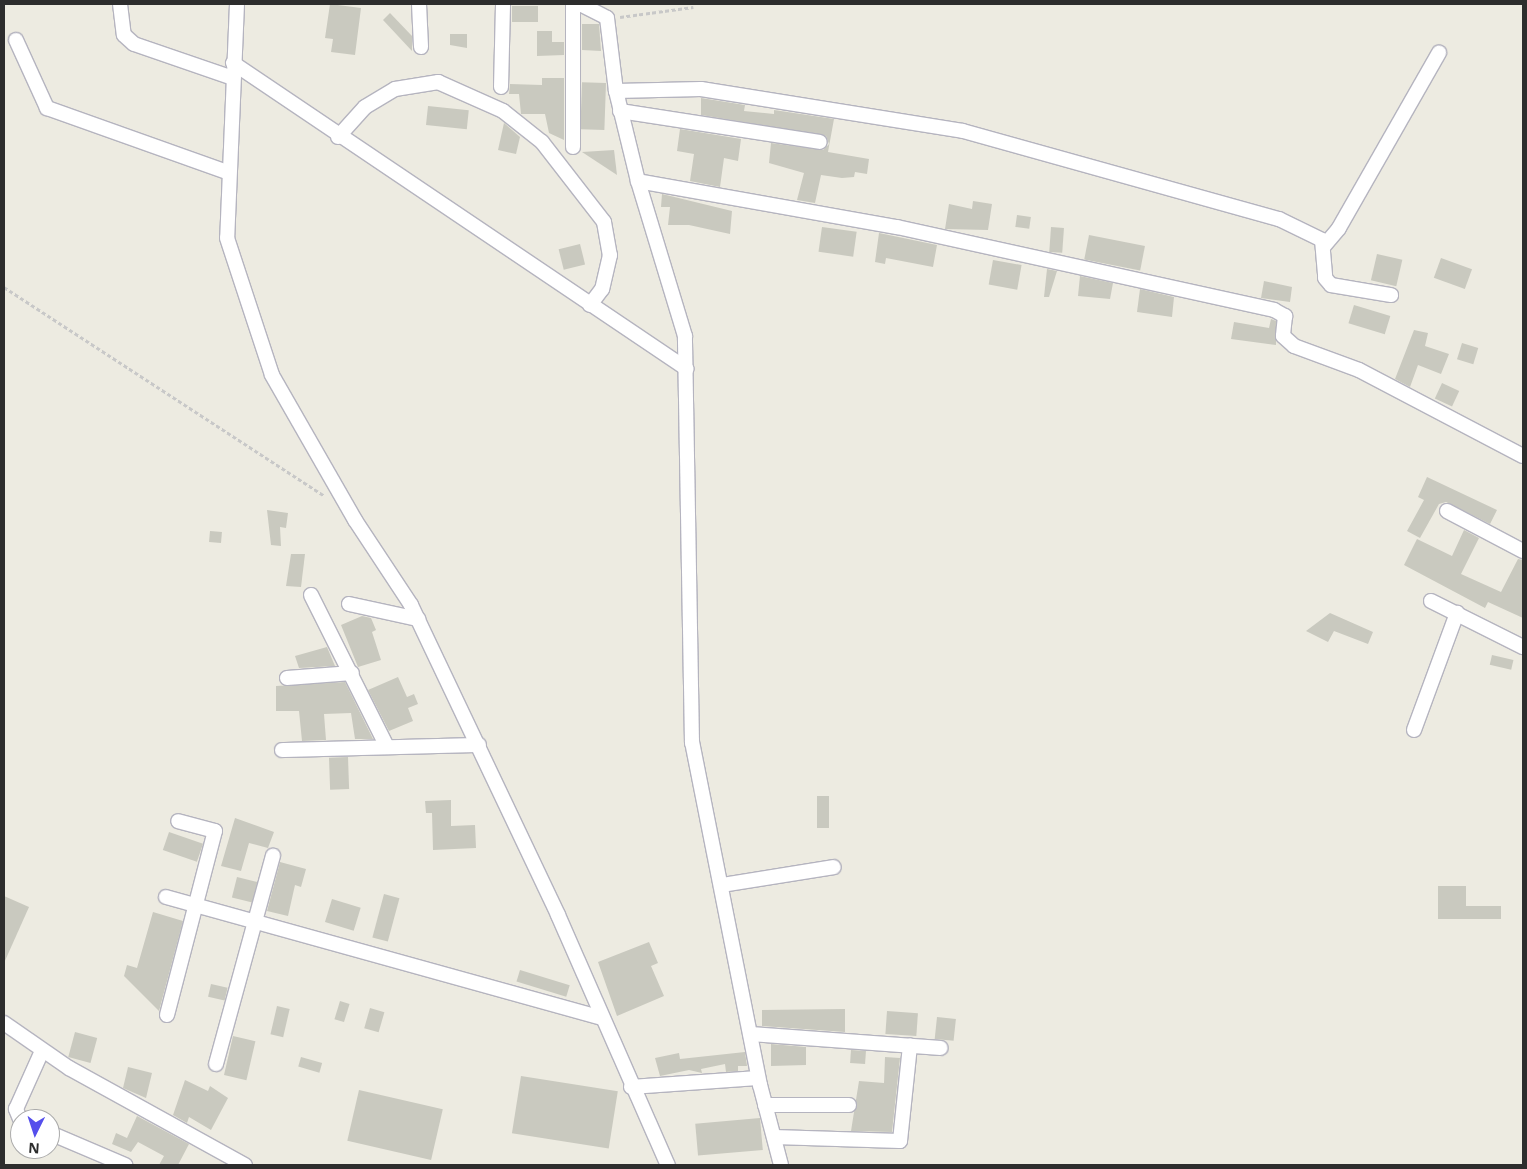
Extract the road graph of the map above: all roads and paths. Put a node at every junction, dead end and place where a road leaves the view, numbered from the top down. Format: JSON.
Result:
{"nodes":[{"id":1,"x":120,"y":4,"type":"edge"},
{"id":2,"x":237,"y":4,"type":"edge"},
{"id":3,"x":419,"y":4,"type":"edge"},
{"id":4,"x":503,"y":4,"type":"edge"},
{"id":5,"x":573,"y":4,"type":"edge"},
{"id":6,"x":580,"y":4,"type":"edge"},
{"id":7,"x":693,"y":7,"type":"dead end"},
{"id":8,"x":606,"y":18,"type":"junction"},
{"id":9,"x":16,"y":40,"type":"dead end"},
{"id":10,"x":421,"y":47,"type":"dead end"},
{"id":11,"x":1439,"y":53,"type":"dead end"},
{"id":12,"x":233,"y":64,"type":"junction"},
{"id":13,"x":232,"y":78,"type":"junction"},
{"id":14,"x":501,"y":87,"type":"dead end"},
{"id":15,"x":616,"y":91,"type":"junction"},
{"id":16,"x":620,"y":111,"type":"junction"},
{"id":17,"x":338,"y":137,"type":"junction"},
{"id":18,"x":820,"y":142,"type":"dead end"},
{"id":19,"x":573,"y":147,"type":"dead end"},
{"id":20,"x":227,"y":172,"type":"junction"},
{"id":21,"x":638,"y":181,"type":"junction"},
{"id":22,"x":1324,"y":246,"type":"junction"},
{"id":23,"x":4,"y":287,"type":"edge"},
{"id":24,"x":1391,"y":295,"type":"dead end"},
{"id":25,"x":590,"y":305,"type":"junction"},
{"id":26,"x":687,"y":369,"type":"junction"},
{"id":27,"x":1523,"y":456,"type":"edge"},
{"id":28,"x":327,"y":498,"type":"dead end"},
{"id":29,"x":1447,"y":511,"type":"dead end"},
{"id":30,"x":1523,"y":551,"type":"edge"},
{"id":31,"x":311,"y":595,"type":"dead end"},
{"id":32,"x":1431,"y":601,"type":"dead end"},
{"id":33,"x":349,"y":604,"type":"dead end"},
{"id":34,"x":1457,"y":614,"type":"junction"},
{"id":35,"x":418,"y":619,"type":"junction"},
{"id":36,"x":1523,"y":647,"type":"edge"},
{"id":37,"x":352,"y":673,"type":"junction"},
{"id":38,"x":287,"y":678,"type":"dead end"},
{"id":39,"x":1414,"y":730,"type":"dead end"},
{"id":40,"x":479,"y":745,"type":"junction"},
{"id":41,"x":386,"y":747,"type":"junction"},
{"id":42,"x":282,"y":750,"type":"dead end"},
{"id":43,"x":178,"y":821,"type":"dead end"},
{"id":44,"x":273,"y":856,"type":"dead end"},
{"id":45,"x":834,"y":867,"type":"dead end"},
{"id":46,"x":722,"y":885,"type":"junction"},
{"id":47,"x":166,"y":897,"type":"dead end"},
{"id":48,"x":197,"y":907,"type":"junction"},
{"id":49,"x":254,"y":922,"type":"junction"},
{"id":50,"x":167,"y":1015,"type":"dead end"},
{"id":51,"x":601,"y":1018,"type":"junction"},
{"id":52,"x":4,"y":1023,"type":"edge"},
{"id":53,"x":751,"y":1034,"type":"junction"},
{"id":54,"x":910,"y":1046,"type":"junction"},
{"id":55,"x":940,"y":1048,"type":"dead end"},
{"id":56,"x":42,"y":1051,"type":"junction"},
{"id":57,"x":216,"y":1064,"type":"dead end"},
{"id":58,"x":758,"y":1078,"type":"junction"},
{"id":59,"x":631,"y":1087,"type":"junction"},
{"id":60,"x":765,"y":1105,"type":"junction"},
{"id":61,"x":849,"y":1106,"type":"dead end"},
{"id":62,"x":16,"y":1109,"type":"edge"},
{"id":63,"x":60,"y":1137,"type":"edge"},
{"id":64,"x":774,"y":1137,"type":"junction"},
{"id":65,"x":228,"y":1160,"type":"edge"},
{"id":66,"x":125,"y":1165,"type":"edge"},
{"id":67,"x":245,"y":1165,"type":"edge"},
{"id":68,"x":668,"y":1165,"type":"edge"},
{"id":69,"x":781,"y":1165,"type":"edge"}],
"edges":[{"from":1,"to":13,"type":"street"},
{"from":2,"to":12,"type":"street"},
{"from":3,"to":10,"type":"street"},
{"from":4,"to":14,"type":"street"},
{"from":5,"to":19,"type":"street"},
{"from":6,"to":8,"type":"street"},
{"from":7,"to":8,"type":"path"},
{"from":8,"to":15,"type":"street"},
{"from":9,"to":20,"type":"street"},
{"from":11,"to":22,"type":"street"},
{"from":12,"to":13,"type":"street"},
{"from":12,"to":17,"type":"street"},
{"from":13,"to":20,"type":"street"},
{"from":15,"to":16,"type":"street"},
{"from":15,"to":22,"type":"street"},
{"from":16,"to":18,"type":"street"},
{"from":16,"to":21,"type":"street"},
{"from":17,"to":25,"type":"street"},
{"from":17,"to":25,"type":"street"},
{"from":20,"to":35,"type":"street"},
{"from":21,"to":26,"type":"street"},
{"from":21,"to":27,"type":"street"},
{"from":22,"to":24,"type":"street"},
{"from":23,"to":28,"type":"path"},
{"from":25,"to":26,"type":"street"},
{"from":26,"to":46,"type":"street"},
{"from":29,"to":30,"type":"street"},
{"from":31,"to":37,"type":"street"},
{"from":32,"to":34,"type":"street"},
{"from":33,"to":35,"type":"street"},
{"from":34,"to":36,"type":"street"},
{"from":34,"to":39,"type":"street"},
{"from":35,"to":40,"type":"street"},
{"from":37,"to":38,"type":"street"},
{"from":37,"to":41,"type":"street"},
{"from":40,"to":41,"type":"street"},
{"from":40,"to":51,"type":"street"},
{"from":41,"to":42,"type":"street"},
{"from":43,"to":48,"type":"street"},
{"from":44,"to":49,"type":"street"},
{"from":45,"to":46,"type":"street"},
{"from":46,"to":53,"type":"street"},
{"from":47,"to":48,"type":"street"},
{"from":48,"to":49,"type":"street"},
{"from":48,"to":50,"type":"street"},
{"from":49,"to":51,"type":"street"},
{"from":49,"to":57,"type":"street"},
{"from":51,"to":59,"type":"street"},
{"from":52,"to":56,"type":"street"},
{"from":53,"to":54,"type":"street"},
{"from":53,"to":58,"type":"street"},
{"from":54,"to":55,"type":"street"},
{"from":54,"to":64,"type":"street"},
{"from":56,"to":62,"type":"street"},
{"from":56,"to":65,"type":"street"},
{"from":58,"to":59,"type":"street"},
{"from":58,"to":60,"type":"street"},
{"from":59,"to":68,"type":"street"},
{"from":60,"to":61,"type":"street"},
{"from":60,"to":64,"type":"street"},
{"from":63,"to":66,"type":"street"},
{"from":64,"to":69,"type":"street"},
{"from":65,"to":67,"type":"street"}]}
